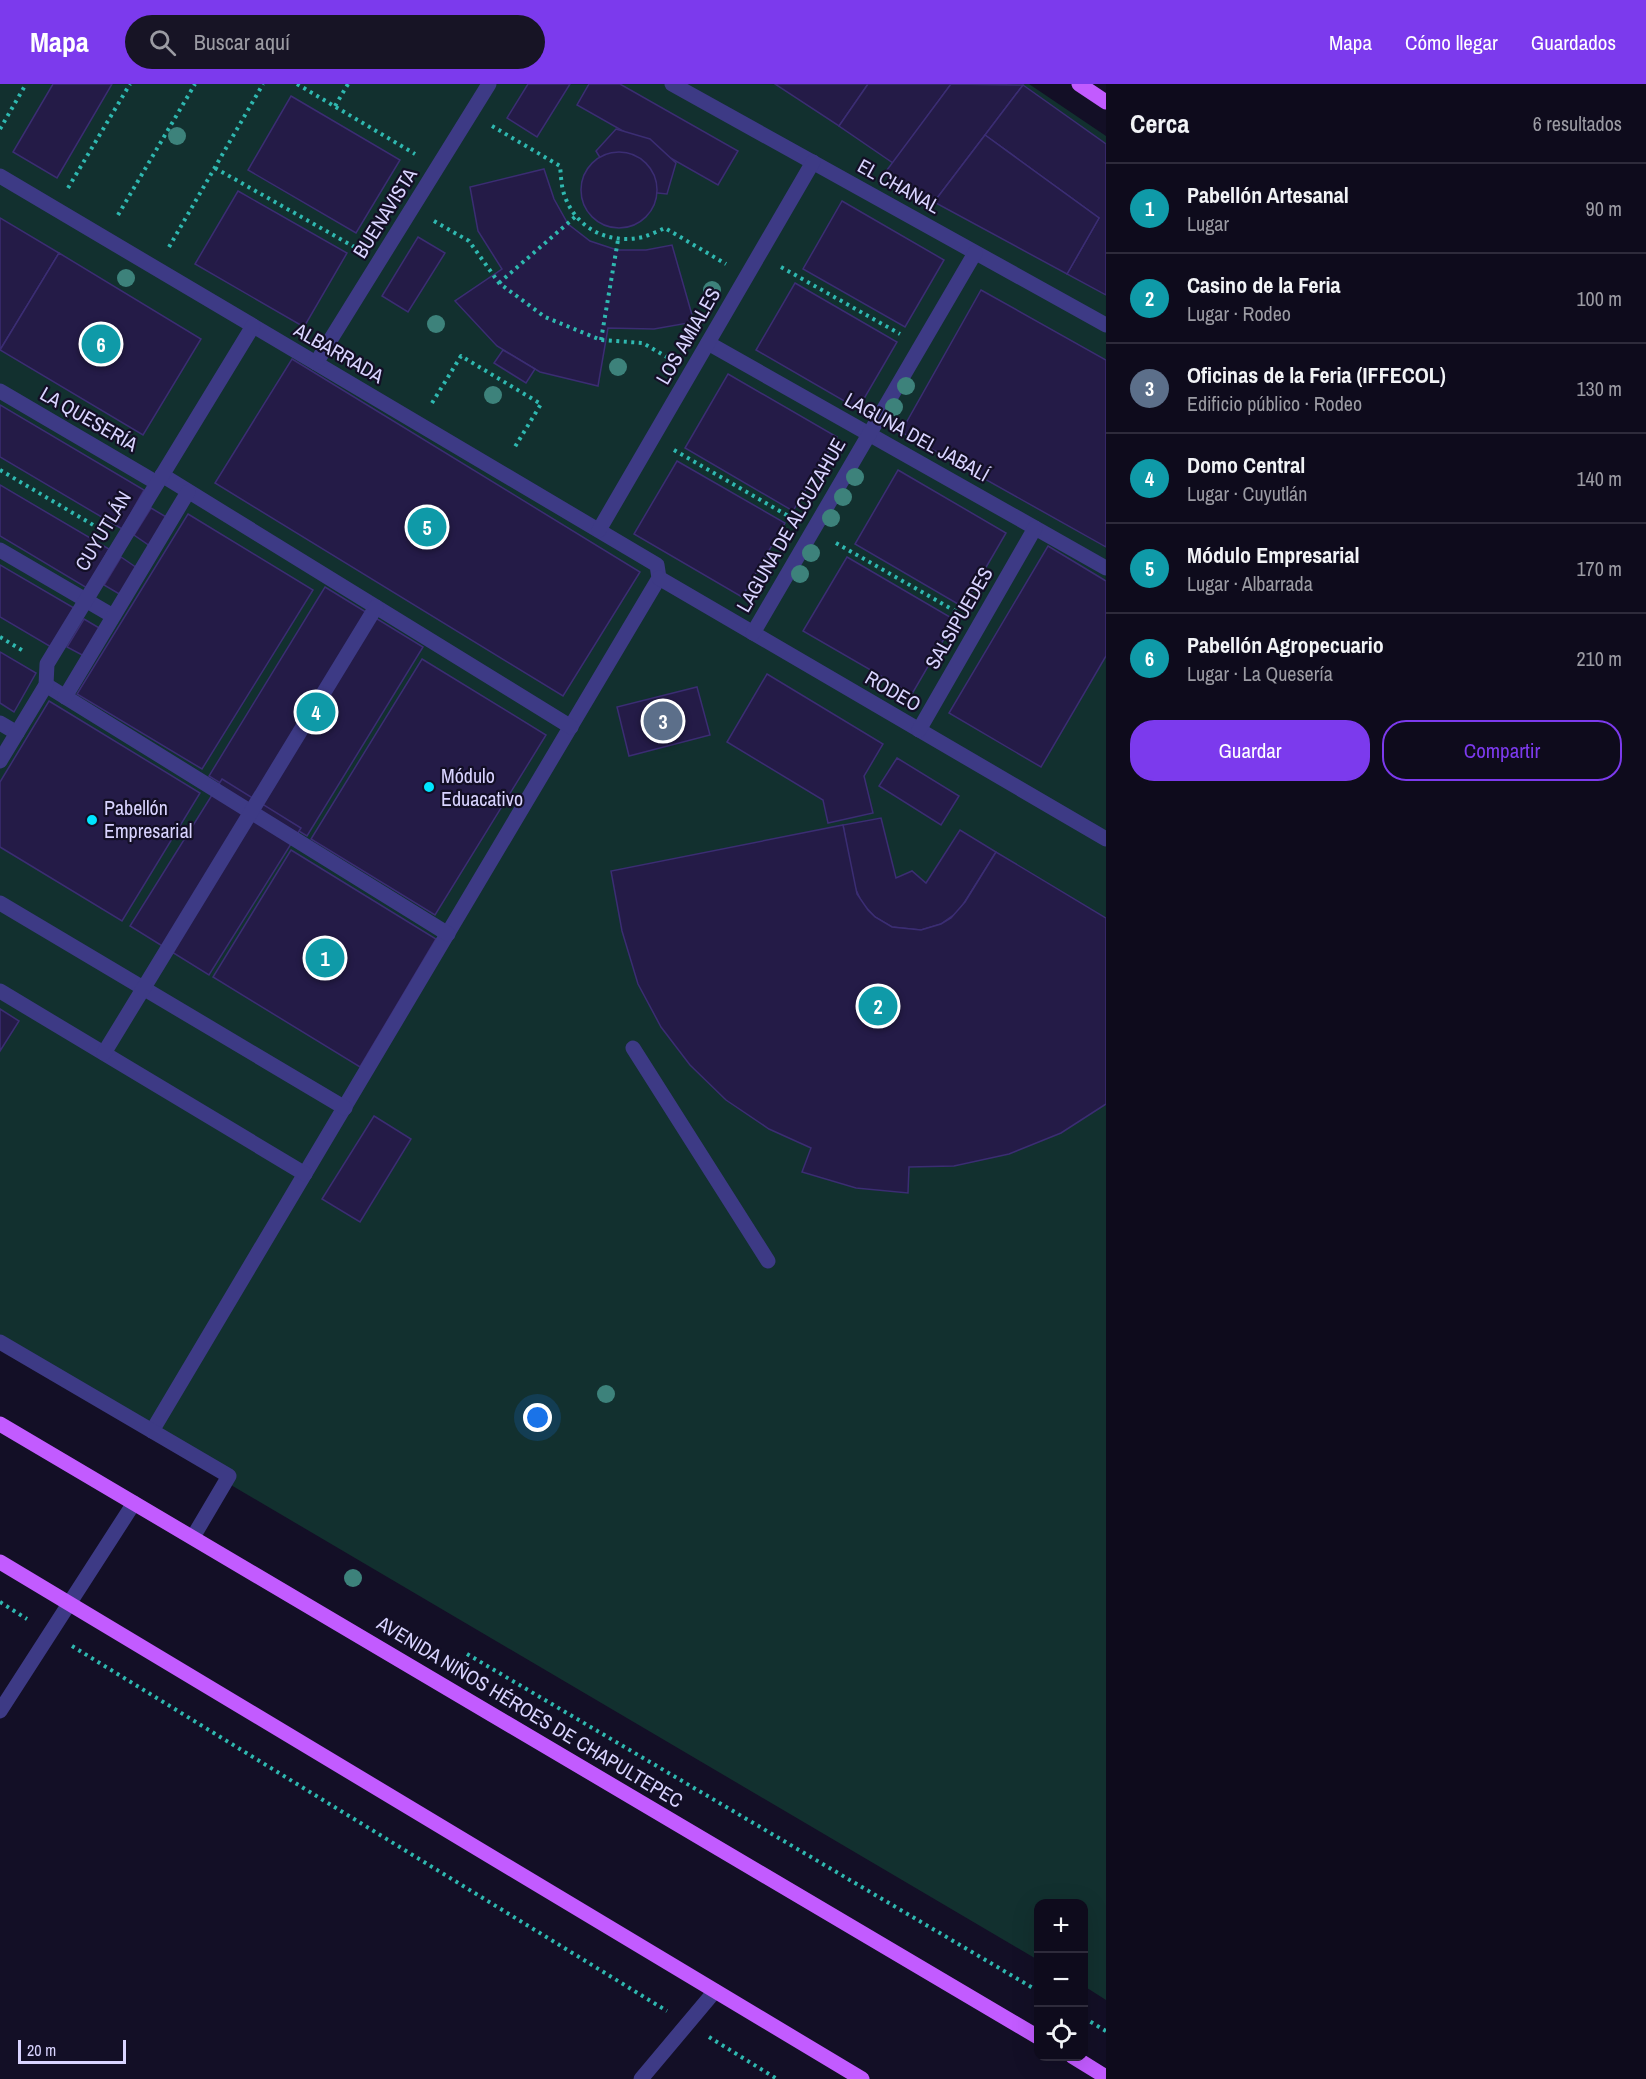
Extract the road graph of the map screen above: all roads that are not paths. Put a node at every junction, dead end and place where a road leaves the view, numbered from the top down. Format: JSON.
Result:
{"nodes":[{"id":1,"x":489,"y":84,"type":"edge"},
{"id":2,"x":672,"y":84,"type":"edge"},
{"id":3,"x":1079,"y":84,"type":"edge"},
{"id":4,"x":1106,"y":102,"type":"edge"},
{"id":5,"x":813,"y":162,"type":"junction"},
{"id":6,"x":0,"y":176,"type":"edge"},
{"id":7,"x":975,"y":253,"type":"junction"},
{"id":8,"x":1106,"y":325,"type":"edge"},
{"id":9,"x":253,"y":326,"type":"junction"},
{"id":10,"x":708,"y":344,"type":"junction"},
{"id":11,"x":316,"y":363,"type":"junction"},
{"id":12,"x":0,"y":391,"type":"edge"},
{"id":13,"x":869,"y":435,"type":"junction"},
{"id":14,"x":159,"y":479,"type":"junction"},
{"id":15,"x":189,"y":492,"type":"junction"},
{"id":16,"x":1035,"y":528,"type":"junction"},
{"id":17,"x":599,"y":530,"type":"junction"},
{"id":18,"x":0,"y":550,"type":"edge"},
{"id":19,"x":1106,"y":568,"type":"edge"},
{"id":20,"x":658,"y":572,"type":"junction"},
{"id":21,"x":86,"y":600,"type":"junction"},
{"id":22,"x":376,"y":607,"type":"junction"},
{"id":23,"x":113,"y":616,"type":"junction"},
{"id":24,"x":753,"y":633,"type":"junction"},
{"id":25,"x":46,"y":685,"type":"junction"},
{"id":26,"x":65,"y":697,"type":"junction"},
{"id":27,"x":0,"y":723,"type":"edge"},
{"id":28,"x":571,"y":727,"type":"junction"},
{"id":29,"x":919,"y":730,"type":"junction"},
{"id":30,"x":17,"y":733,"type":"junction"},
{"id":31,"x":0,"y":761,"type":"edge"},
{"id":32,"x":251,"y":812,"type":"junction"},
{"id":33,"x":1106,"y":839,"type":"edge"},
{"id":34,"x":0,"y":903,"type":"edge"},
{"id":35,"x":448,"y":934,"type":"junction"},
{"id":36,"x":143,"y":988,"type":"junction"},
{"id":37,"x":0,"y":991,"type":"edge"},
{"id":38,"x":633,"y":1048,"type":"dead end"},
{"id":39,"x":104,"y":1053,"type":"junction"},
{"id":40,"x":345,"y":1108,"type":"junction"},
{"id":41,"x":306,"y":1174,"type":"junction"},
{"id":42,"x":768,"y":1261,"type":"dead end"},
{"id":43,"x":0,"y":1342,"type":"edge"},
{"id":44,"x":0,"y":1424,"type":"edge"},
{"id":45,"x":152,"y":1431,"type":"junction"},
{"id":46,"x":134,"y":1503,"type":"junction"},
{"id":47,"x":193,"y":1537,"type":"junction"},
{"id":48,"x":0,"y":1562,"type":"edge"},
{"id":49,"x":69,"y":1604,"type":"junction"},
{"id":50,"x":0,"y":1711,"type":"edge"},
{"id":51,"x":715,"y":1991,"type":"junction"},
{"id":52,"x":1034,"y":2035,"type":"edge"},
{"id":53,"x":1080,"y":2061,"type":"edge"},
{"id":54,"x":1106,"y":2077,"type":"edge"},
{"id":55,"x":641,"y":2079,"type":"edge"},
{"id":56,"x":862,"y":2079,"type":"edge"}],
"edges":[{"from":1,"to":11,"type":"street","name":"BUENAVISTA"},
{"from":2,"to":5,"type":"street","name":"EL CHANAL"},
{"from":3,"to":4,"type":"main road"},
{"from":5,"to":7,"type":"street","name":"EL CHANAL"},
{"from":5,"to":10,"type":"street","name":"LOS AMIALES"},
{"from":6,"to":9,"type":"street","name":"ALBARRADA"},
{"from":7,"to":8,"type":"street","name":"EL CHANAL"},
{"from":7,"to":13,"type":"street","name":"LAGUNA DE ALCUZAHUE"},
{"from":9,"to":11,"type":"street","name":"ALBARRADA"},
{"from":9,"to":14,"type":"street","name":"CUYUTLÁN"},
{"from":10,"to":13,"type":"street","name":"LAGUNA DEL JABALÍ"},
{"from":10,"to":17,"type":"street","name":"LOS AMIALES"},
{"from":11,"to":17,"type":"street","name":"ALBARRADA"},
{"from":12,"to":14,"type":"street","name":"LA QUESERÍA"},
{"from":13,"to":16,"type":"street","name":"LAGUNA DEL JABALÍ"},
{"from":13,"to":24,"type":"street","name":"LAGUNA DE ALCUZAHUE"},
{"from":14,"to":15,"type":"street","name":"LA QUESERÍA"},
{"from":14,"to":21,"type":"street","name":"CUYUTLÁN"},
{"from":15,"to":22,"type":"street","name":"LA QUESERÍA"},
{"from":15,"to":23,"type":"street"},
{"from":16,"to":19,"type":"street","name":"LAGUNA DEL JABALÍ"},
{"from":16,"to":29,"type":"street","name":"SALSIPUEDES"},
{"from":17,"to":20,"type":"street","name":"ALBARRADA"},
{"from":18,"to":21,"type":"street"},
{"from":20,"to":24,"type":"street","name":"RODEO"},
{"from":20,"to":28,"type":"street"},
{"from":21,"to":23,"type":"street"},
{"from":21,"to":25,"type":"street","name":"CUYUTLÁN"},
{"from":22,"to":28,"type":"street","name":"LA QUESERÍA"},
{"from":22,"to":32,"type":"street"},
{"from":23,"to":26,"type":"street"},
{"from":24,"to":29,"type":"street","name":"RODEO"},
{"from":25,"to":26,"type":"street"},
{"from":25,"to":30,"type":"street","name":"CUYUTLÁN"},
{"from":26,"to":32,"type":"street"},
{"from":27,"to":30,"type":"street"},
{"from":28,"to":35,"type":"street"},
{"from":29,"to":33,"type":"street","name":"RODEO"},
{"from":30,"to":31,"type":"street","name":"CUYUTLÁN"},
{"from":32,"to":35,"type":"street"},
{"from":32,"to":36,"type":"street"},
{"from":34,"to":36,"type":"street"},
{"from":35,"to":40,"type":"street"},
{"from":36,"to":39,"type":"street"},
{"from":36,"to":40,"type":"street"},
{"from":37,"to":39,"type":"street"},
{"from":38,"to":42,"type":"street"},
{"from":39,"to":41,"type":"street"},
{"from":40,"to":41,"type":"street"},
{"from":41,"to":45,"type":"street"},
{"from":43,"to":45,"type":"street"},
{"from":44,"to":46,"type":"main road","name":"AVENIDA NIÑOS HÉROES DE CHAPULTEPEC"},
{"from":45,"to":47,"type":"street"},
{"from":46,"to":47,"type":"main road","name":"AVENIDA NIÑOS HÉROES DE CHAPULTEPEC"},
{"from":46,"to":49,"type":"street"},
{"from":47,"to":52,"type":"main road","name":"AVENIDA NIÑOS HÉROES DE CHAPULTEPEC"},
{"from":48,"to":49,"type":"main road"},
{"from":49,"to":50,"type":"street"},
{"from":49,"to":51,"type":"main road"},
{"from":51,"to":55,"type":"street"},
{"from":51,"to":56,"type":"main road"},
{"from":53,"to":54,"type":"main road"}]}
